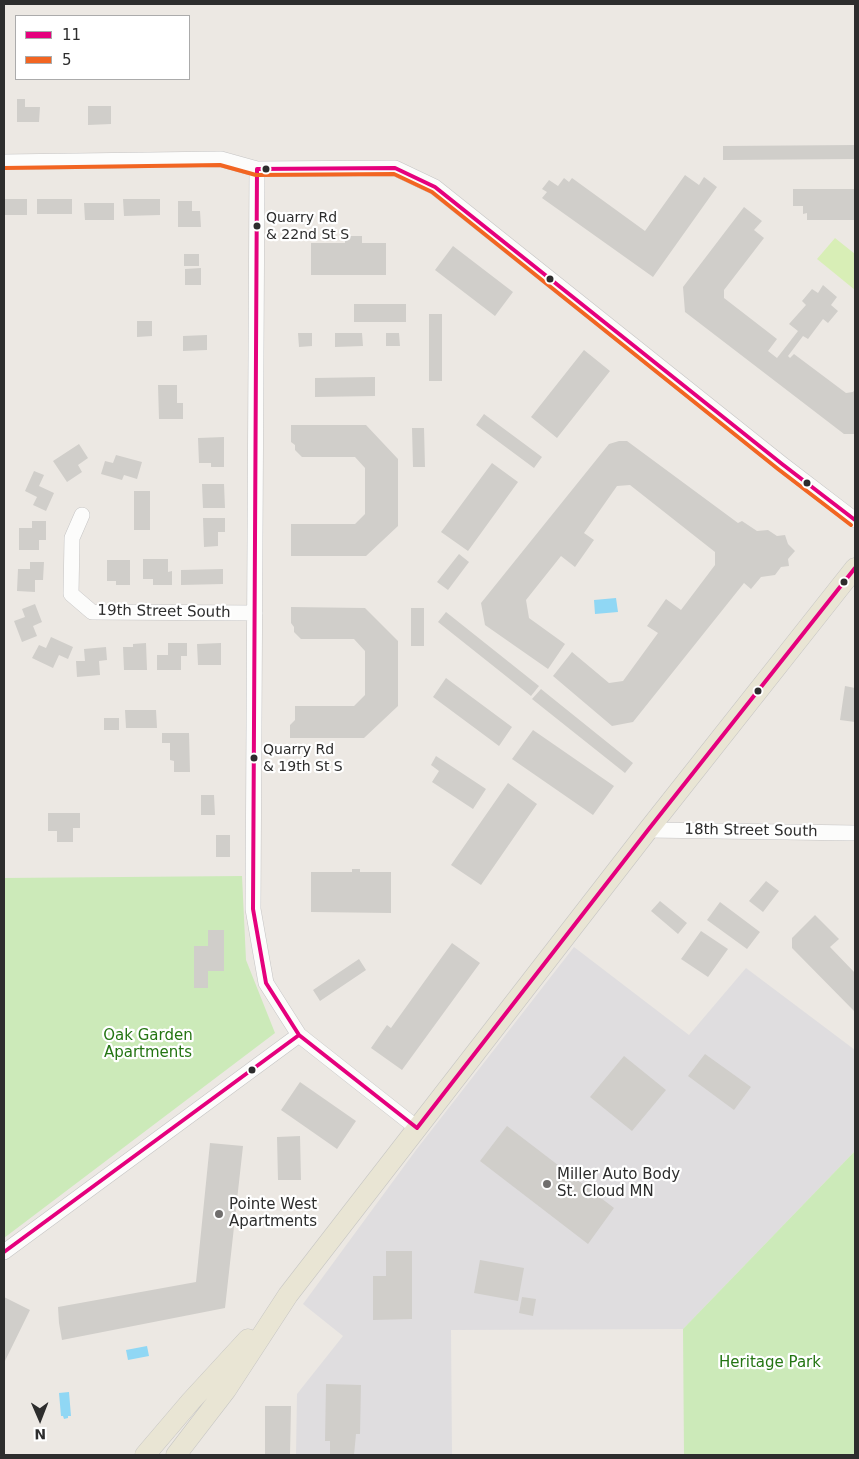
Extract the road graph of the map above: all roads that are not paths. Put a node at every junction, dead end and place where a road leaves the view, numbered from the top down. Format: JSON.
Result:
{"nodes":[{"id":1,"x":4,"y":162,"type":"edge"},
{"id":2,"x":257,"y":169,"type":"junction"},
{"id":3,"x":82,"y":514,"type":"dead end"},
{"id":4,"x":855,"y":520,"type":"edge"},
{"id":5,"x":855,"y":568,"type":"edge"},
{"id":6,"x":255,"y":613,"type":"junction"},
{"id":7,"x":648,"y":830,"type":"junction"},
{"id":8,"x":855,"y":833,"type":"edge"},
{"id":9,"x":299,"y":1035,"type":"junction"},
{"id":10,"x":417,"y":1128,"type":"junction"},
{"id":11,"x":4,"y":1252,"type":"edge"},
{"id":12,"x":288,"y":1295,"type":"junction"},
{"id":13,"x":145,"y":1455,"type":"edge"},
{"id":14,"x":176,"y":1455,"type":"edge"}],
"edges":[{"from":1,"to":2,"type":"street"},
{"from":2,"to":4,"type":"street"},
{"from":2,"to":6,"type":"street"},
{"from":3,"to":6,"type":"street","name":"19th Street South"},
{"from":5,"to":7,"type":"main road"},
{"from":6,"to":9,"type":"street"},
{"from":7,"to":8,"type":"street","name":"18th Street South"},
{"from":7,"to":10,"type":"main road"},
{"from":9,"to":10,"type":"street"},
{"from":9,"to":11,"type":"street"},
{"from":10,"to":12,"type":"main road"},
{"from":12,"to":13,"type":"main road"},
{"from":12,"to":14,"type":"main road"}]}
